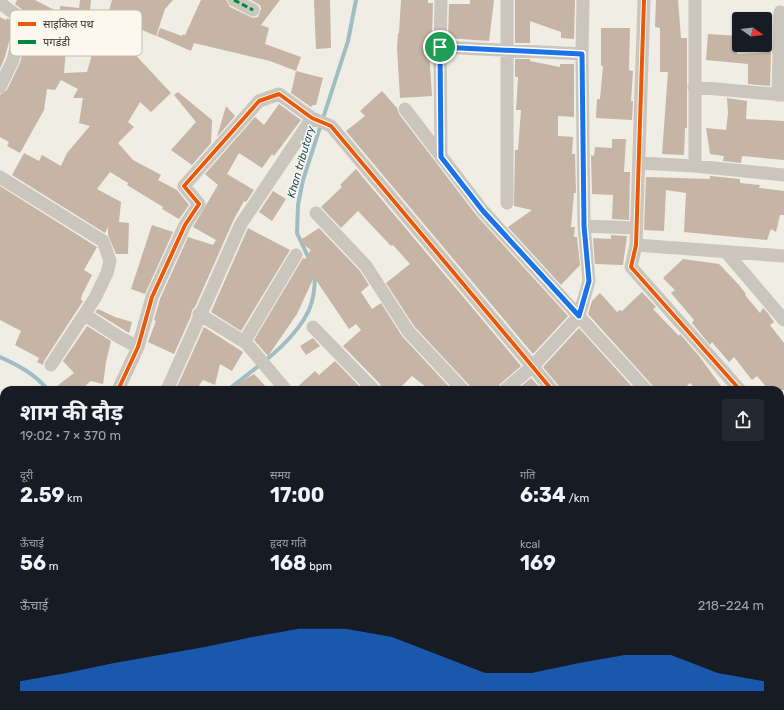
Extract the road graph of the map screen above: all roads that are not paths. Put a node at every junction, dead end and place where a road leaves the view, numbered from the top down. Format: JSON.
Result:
{"nodes":[{"id":1,"x":234,"y":0,"type":"edge"},
{"id":2,"x":440,"y":0,"type":"edge"},
{"id":3,"x":506,"y":0,"type":"edge"},
{"id":4,"x":583,"y":0,"type":"edge"},
{"id":5,"x":644,"y":0,"type":"edge"},
{"id":6,"x":695,"y":0,"type":"edge"},
{"id":7,"x":0,"y":3,"type":"edge"},
{"id":8,"x":10,"y":10,"type":"edge"},
{"id":9,"x":253,"y":10,"type":"dead end"},
{"id":10,"x":780,"y":12,"type":"dead end"},
{"id":11,"x":440,"y":47,"type":"junction"},
{"id":12,"x":505,"y":50,"type":"junction"},
{"id":13,"x":582,"y":54,"type":"junction"},
{"id":14,"x":14,"y":56,"type":"edge"},
{"id":15,"x":0,"y":87,"type":"edge"},
{"id":16,"x":694,"y":87,"type":"junction"},
{"id":17,"x":781,"y":95,"type":"edge"},
{"id":18,"x":405,"y":109,"type":"dead end"},
{"id":19,"x":319,"y":120,"type":"junction"},
{"id":20,"x":441,"y":157,"type":"junction"},
{"id":21,"x":640,"y":164,"type":"junction"},
{"id":22,"x":695,"y":166,"type":"junction"},
{"id":23,"x":784,"y":175,"type":"edge"},
{"id":24,"x":0,"y":177,"type":"edge"},
{"id":25,"x":507,"y":203,"type":"dead end"},
{"id":26,"x":316,"y":213,"type":"dead end"},
{"id":27,"x":584,"y":226,"type":"junction"},
{"id":28,"x":636,"y":228,"type":"junction"},
{"id":29,"x":636,"y":245,"type":"junction"},
{"id":30,"x":726,"y":252,"type":"junction"},
{"id":31,"x":296,"y":255,"type":"dead end"},
{"id":32,"x":784,"y":256,"type":"edge"},
{"id":33,"x":199,"y":314,"type":"junction"},
{"id":34,"x":85,"y":315,"type":"junction"},
{"id":35,"x":579,"y":316,"type":"junction"},
{"id":36,"x":784,"y":320,"type":"edge"},
{"id":37,"x":313,"y":327,"type":"dead end"},
{"id":38,"x":244,"y":342,"type":"junction"},
{"id":39,"x":138,"y":348,"type":"junction"},
{"id":40,"x":51,"y":366,"type":"dead end"},
{"id":41,"x":533,"y":366,"type":"junction"},
{"id":42,"x":120,"y":386,"type":"edge"},
{"id":43,"x":169,"y":386,"type":"edge"},
{"id":44,"x":282,"y":386,"type":"edge"},
{"id":45,"x":370,"y":386,"type":"edge"},
{"id":46,"x":459,"y":386,"type":"edge"},
{"id":47,"x":510,"y":386,"type":"edge"},
{"id":48,"x":549,"y":386,"type":"edge"},
{"id":49,"x":642,"y":386,"type":"edge"},
{"id":50,"x":736,"y":386,"type":"edge"}],
"edges":[{"from":1,"to":9,"type":"street"},
{"from":2,"to":11,"type":"street"},
{"from":3,"to":12,"type":"street"},
{"from":4,"to":13,"type":"street"},
{"from":5,"to":21,"type":"street"},
{"from":6,"to":16,"type":"street"},
{"from":7,"to":8,"type":"street"},
{"from":10,"to":17,"type":"street"},
{"from":11,"to":12,"type":"street"},
{"from":11,"to":20,"type":"street"},
{"from":12,"to":13,"type":"street"},
{"from":12,"to":25,"type":"street"},
{"from":13,"to":27,"type":"street"},
{"from":14,"to":15,"type":"street"},
{"from":16,"to":17,"type":"street"},
{"from":16,"to":22,"type":"street"},
{"from":18,"to":20,"type":"street"},
{"from":19,"to":33,"type":"street"},
{"from":19,"to":39,"type":"street"},
{"from":19,"to":41,"type":"street"},
{"from":20,"to":35,"type":"street"},
{"from":21,"to":22,"type":"street"},
{"from":21,"to":28,"type":"street"},
{"from":22,"to":23,"type":"street"},
{"from":24,"to":34,"type":"street"},
{"from":26,"to":46,"type":"street"},
{"from":27,"to":28,"type":"street"},
{"from":27,"to":35,"type":"street"},
{"from":28,"to":29,"type":"street"},
{"from":29,"to":30,"type":"street"},
{"from":29,"to":50,"type":"street"},
{"from":30,"to":32,"type":"street"},
{"from":30,"to":36,"type":"street"},
{"from":31,"to":38,"type":"street"},
{"from":33,"to":38,"type":"street"},
{"from":33,"to":43,"type":"street"},
{"from":34,"to":39,"type":"street"},
{"from":34,"to":40,"type":"street"},
{"from":35,"to":41,"type":"street"},
{"from":35,"to":49,"type":"street"},
{"from":37,"to":45,"type":"street"},
{"from":38,"to":44,"type":"street"},
{"from":39,"to":42,"type":"street"},
{"from":41,"to":47,"type":"street"},
{"from":41,"to":48,"type":"street"}]}
